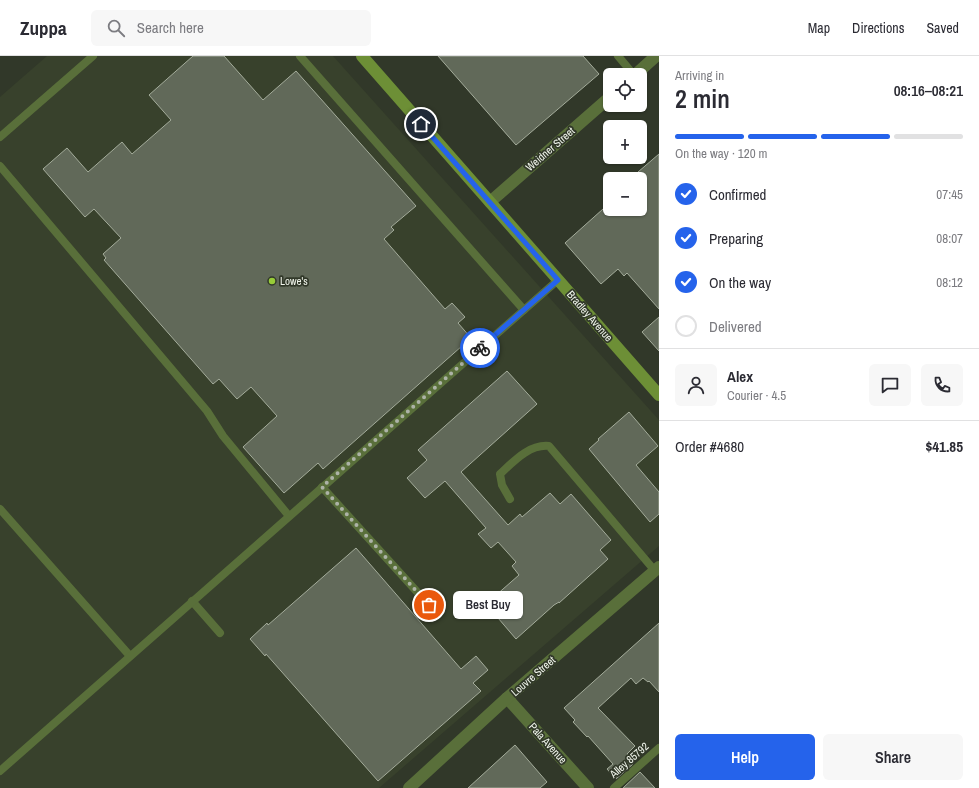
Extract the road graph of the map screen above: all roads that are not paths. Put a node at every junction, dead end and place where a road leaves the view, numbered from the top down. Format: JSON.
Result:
{"nodes":[{"id":1,"x":93,"y":56,"type":"edge"},
{"id":2,"x":300,"y":56,"type":"edge"},
{"id":3,"x":362,"y":56,"type":"edge"},
{"id":4,"x":618,"y":56,"type":"edge"},
{"id":5,"x":656,"y":56,"type":"edge"},
{"id":6,"x":628,"y":68,"type":"edge"},
{"id":7,"x":642,"y":68,"type":"edge"},
{"id":8,"x":603,"y":103,"type":"edge"},
{"id":9,"x":0,"y":137,"type":"edge"},
{"id":10,"x":0,"y":166,"type":"edge"},
{"id":11,"x":490,"y":202,"type":"junction"},
{"id":12,"x":558,"y":280,"type":"junction"},
{"id":13,"x":524,"y":310,"type":"junction"},
{"id":14,"x":659,"y":395,"type":"edge"},
{"id":15,"x":322,"y":487,"type":"junction"},
{"id":16,"x":510,"y":499,"type":"dead end"},
{"id":17,"x":0,"y":509,"type":"edge"},
{"id":18,"x":289,"y":516,"type":"junction"},
{"id":19,"x":657,"y":569,"type":"edge"},
{"id":20,"x":192,"y":601,"type":"junction"},
{"id":21,"x":429,"y":605,"type":"dead end"},
{"id":22,"x":220,"y":633,"type":"dead end"},
{"id":23,"x":130,"y":656,"type":"junction"},
{"id":24,"x":508,"y":698,"type":"junction"},
{"id":25,"x":659,"y":748,"type":"edge"},
{"id":26,"x":0,"y":771,"type":"edge"},
{"id":27,"x":409,"y":788,"type":"edge"},
{"id":28,"x":588,"y":788,"type":"edge"},
{"id":29,"x":614,"y":788,"type":"edge"}],
"edges":[{"from":1,"to":9,"type":"lane"},
{"from":2,"to":13,"type":"lane"},
{"from":3,"to":11,"type":"street","name":"Bradley Avenue"},
{"from":4,"to":6,"type":"lane"},
{"from":5,"to":7,"type":"street"},
{"from":8,"to":11,"type":"street","name":"Weidner Street"},
{"from":10,"to":18,"type":"lane"},
{"from":11,"to":12,"type":"street","name":"Bradley Avenue"},
{"from":12,"to":13,"type":"lane"},
{"from":12,"to":14,"type":"street","name":"Bradley Avenue"},
{"from":13,"to":15,"type":"lane"},
{"from":15,"to":18,"type":"lane"},
{"from":15,"to":21,"type":"lane"},
{"from":16,"to":19,"type":"lane"},
{"from":17,"to":23,"type":"lane"},
{"from":18,"to":20,"type":"lane"},
{"from":19,"to":24,"type":"street","name":"Louvre Street"},
{"from":20,"to":22,"type":"lane"},
{"from":20,"to":23,"type":"lane"},
{"from":23,"to":26,"type":"lane"},
{"from":24,"to":27,"type":"street","name":"Louvre Street"},
{"from":24,"to":28,"type":"street","name":"Pala Avenue"},
{"from":25,"to":29,"type":"lane","name":"Alley 85792"}]}
